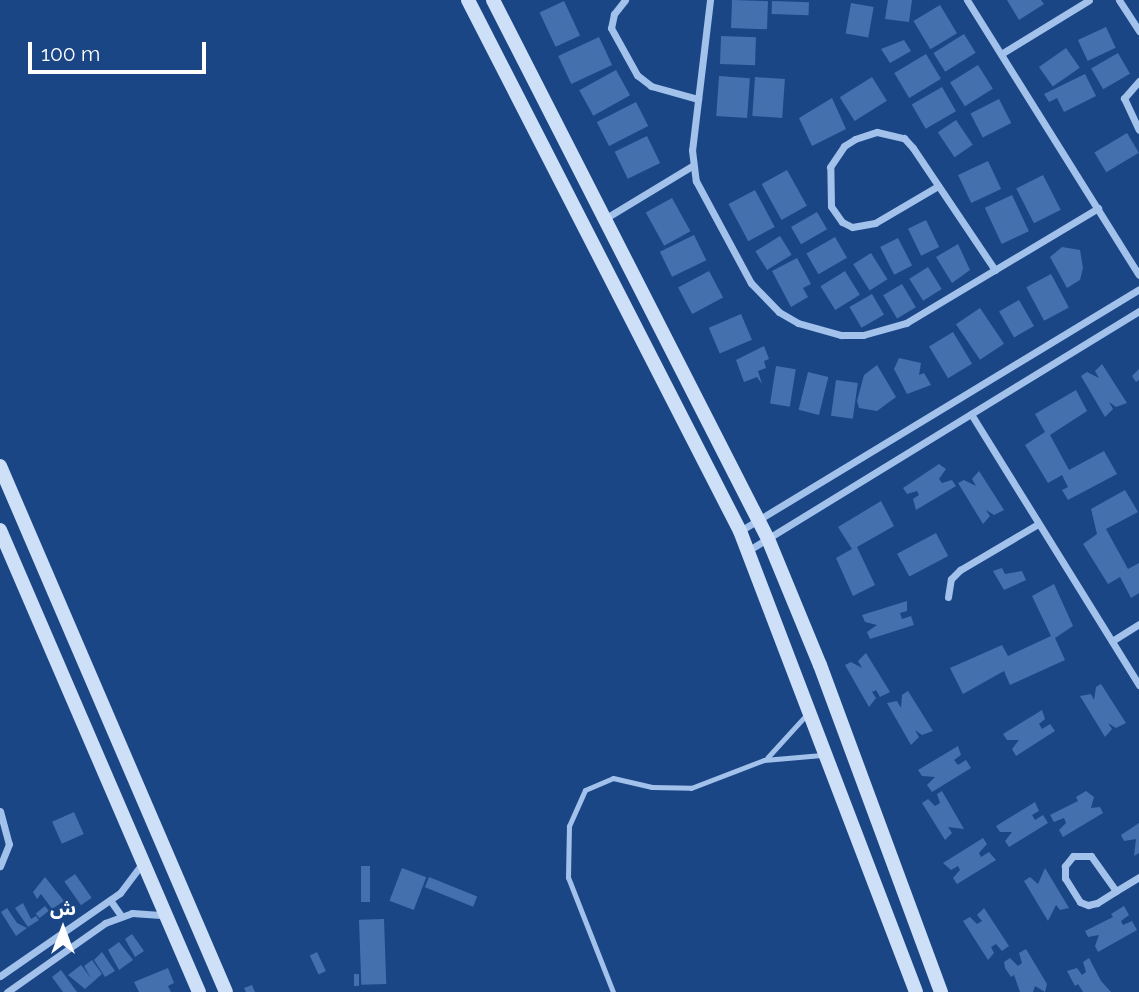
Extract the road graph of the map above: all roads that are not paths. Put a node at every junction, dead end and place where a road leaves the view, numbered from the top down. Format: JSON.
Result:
{"nodes":[{"id":1,"x":468,"y":0,"type":"edge"},
{"id":2,"x":494,"y":0,"type":"edge"},
{"id":3,"x":625,"y":0,"type":"edge"},
{"id":4,"x":710,"y":0,"type":"edge"},
{"id":5,"x":967,"y":0,"type":"edge"},
{"id":6,"x":1090,"y":0,"type":"edge"},
{"id":7,"x":1119,"y":0,"type":"edge"},
{"id":8,"x":1139,"y":31,"type":"edge"},
{"id":9,"x":1001,"y":54,"type":"junction"},
{"id":10,"x":1139,"y":81,"type":"edge"},
{"id":11,"x":698,"y":99,"type":"junction"},
{"id":12,"x":1139,"y":130,"type":"edge"},
{"id":13,"x":692,"y":166,"type":"junction"},
{"id":14,"x":938,"y":186,"type":"junction"},
{"id":15,"x":1098,"y":208,"type":"junction"},
{"id":16,"x":606,"y":218,"type":"junction"},
{"id":17,"x":995,"y":270,"type":"junction"},
{"id":18,"x":1139,"y":275,"type":"edge"},
{"id":19,"x":1139,"y":289,"type":"edge"},
{"id":20,"x":1139,"y":311,"type":"edge"},
{"id":21,"x":971,"y":414,"type":"junction"},
{"id":22,"x":0,"y":466,"type":"edge"},
{"id":23,"x":759,"y":520,"type":"junction"},
{"id":24,"x":1038,"y":524,"type":"junction"},
{"id":25,"x":0,"y":530,"type":"edge"},
{"id":26,"x":740,"y":531,"type":"junction"},
{"id":27,"x":768,"y":538,"type":"junction"},
{"id":28,"x":749,"y":550,"type":"junction"},
{"id":29,"x":948,"y":597,"type":"dead end"},
{"id":30,"x":1139,"y":624,"type":"edge"},
{"id":31,"x":1112,"y":641,"type":"junction"},
{"id":32,"x":1139,"y":685,"type":"edge"},
{"id":33,"x":809,"y":710,"type":"junction"},
{"id":34,"x":826,"y":755,"type":"junction"},
{"id":35,"x":764,"y":760,"type":"junction"},
{"id":36,"x":0,"y":811,"type":"edge"},
{"id":37,"x":142,"y":863,"type":"junction"},
{"id":38,"x":0,"y":866,"type":"edge"},
{"id":39,"x":1138,"y":878,"type":"edge"},
{"id":40,"x":1116,"y":891,"type":"junction"},
{"id":41,"x":110,"y":900,"type":"junction"},
{"id":42,"x":165,"y":915,"type":"junction"},
{"id":43,"x":121,"y":916,"type":"junction"},
{"id":44,"x":0,"y":976,"type":"edge"},
{"id":45,"x":7,"y":992,"type":"edge"},
{"id":46,"x":199,"y":992,"type":"edge"},
{"id":47,"x":226,"y":992,"type":"edge"},
{"id":48,"x":613,"y":992,"type":"edge"},
{"id":49,"x":916,"y":992,"type":"edge"},
{"id":50,"x":941,"y":992,"type":"edge"}],
"edges":[{"from":1,"to":26,"type":"street"},
{"from":2,"to":16,"type":"street"},
{"from":3,"to":11,"type":"street"},
{"from":4,"to":11,"type":"street"},
{"from":5,"to":9,"type":"street"},
{"from":6,"to":9,"type":"street"},
{"from":7,"to":8,"type":"street"},
{"from":9,"to":15,"type":"street"},
{"from":10,"to":12,"type":"street"},
{"from":11,"to":13,"type":"street"},
{"from":13,"to":16,"type":"street"},
{"from":13,"to":17,"type":"street"},
{"from":14,"to":14,"type":"street"},
{"from":14,"to":17,"type":"street"},
{"from":15,"to":17,"type":"street"},
{"from":15,"to":18,"type":"street"},
{"from":16,"to":23,"type":"street"},
{"from":19,"to":23,"type":"street"},
{"from":20,"to":21,"type":"street"},
{"from":21,"to":24,"type":"street"},
{"from":21,"to":27,"type":"street"},
{"from":22,"to":47,"type":"street"},
{"from":23,"to":26,"type":"street"},
{"from":23,"to":27,"type":"street"},
{"from":24,"to":29,"type":"street"},
{"from":24,"to":31,"type":"street"},
{"from":25,"to":37,"type":"street"},
{"from":26,"to":28,"type":"street"},
{"from":27,"to":28,"type":"street"},
{"from":27,"to":50,"type":"street"},
{"from":28,"to":33,"type":"street"},
{"from":30,"to":31,"type":"street"},
{"from":31,"to":32,"type":"street"},
{"from":33,"to":34,"type":"street"},
{"from":33,"to":35,"type":"lane"},
{"from":34,"to":35,"type":"lane"},
{"from":34,"to":49,"type":"street"},
{"from":35,"to":48,"type":"lane"},
{"from":36,"to":38,"type":"street"},
{"from":37,"to":41,"type":"street"},
{"from":37,"to":42,"type":"street"},
{"from":39,"to":40,"type":"street"},
{"from":40,"to":40,"type":"street"},
{"from":41,"to":43,"type":"street"},
{"from":41,"to":44,"type":"street"},
{"from":42,"to":43,"type":"street"},
{"from":42,"to":46,"type":"street"},
{"from":43,"to":45,"type":"street"}]}
